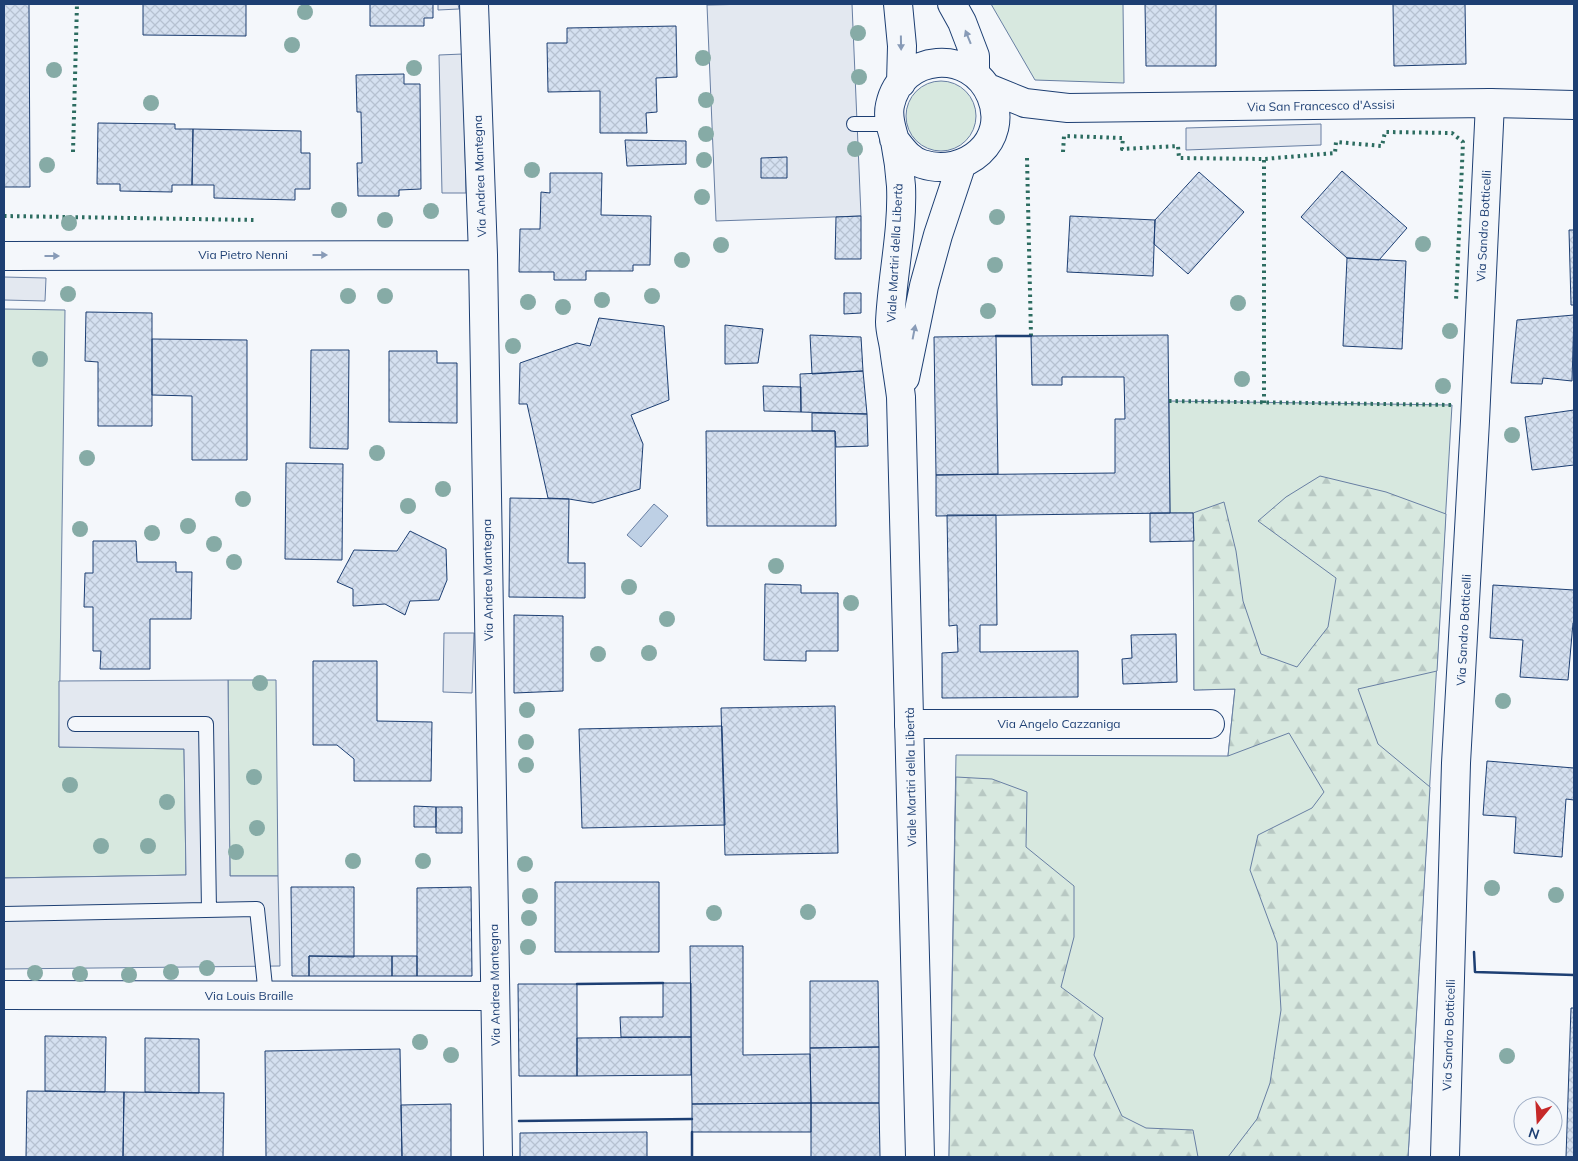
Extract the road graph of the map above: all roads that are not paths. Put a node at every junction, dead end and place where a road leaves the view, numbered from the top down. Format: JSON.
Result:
{"nodes":[{"id":1,"x":474,"y":4,"type":"edge"},
{"id":2,"x":898,"y":4,"type":"edge"},
{"id":3,"x":952,"y":4,"type":"edge"},
{"id":4,"x":981,"y":80,"type":"junction"},
{"id":5,"x":901,"y":83,"type":"junction"},
{"id":6,"x":1490,"y":103,"type":"junction"},
{"id":7,"x":1574,"y":104,"type":"edge"},
{"id":8,"x":1068,"y":108,"type":"junction"},
{"id":9,"x":854,"y":124,"type":"dead end"},
{"id":10,"x":994,"y":126,"type":"junction"},
{"id":11,"x":892,"y":132,"type":"junction"},
{"id":12,"x":962,"y":163,"type":"junction"},
{"id":13,"x":483,"y":255,"type":"junction"},
{"id":14,"x":4,"y":256,"type":"edge"},
{"id":15,"x":901,"y":397,"type":"junction"},
{"id":16,"x":75,"y":724,"type":"dead end"},
{"id":17,"x":909,"y":724,"type":"junction"},
{"id":18,"x":1210,"y":724,"type":"dead end"},
{"id":19,"x":209,"y":910,"type":"junction"},
{"id":20,"x":4,"y":914,"type":"edge"},
{"id":21,"x":4,"y":995,"type":"edge"},
{"id":22,"x":266,"y":996,"type":"junction"},
{"id":23,"x":495,"y":996,"type":"junction"},
{"id":24,"x":498,"y":1157,"type":"edge"},
{"id":25,"x":920,"y":1157,"type":"edge"},
{"id":26,"x":1445,"y":1157,"type":"edge"}],
"edges":[{"from":1,"to":13,"type":"street","name":"Via Andrea Mantegna"},
{"from":2,"to":5,"type":"street","name":"Viale Martiri della Libertà","one_way":true},
{"from":4,"to":3,"type":"street","one_way":true},
{"from":4,"to":5,"type":"street","name":"Viale Martiri della Libertà"},
{"from":4,"to":8,"type":"street","name":"Via San Francesco d'Assisi"},
{"from":4,"to":10,"type":"street"},
{"from":5,"to":11,"type":"street","name":"Viale Martiri della Libertà"},
{"from":6,"to":7,"type":"street","name":"Via San Francesco d'Assisi"},
{"from":6,"to":8,"type":"street","name":"Via San Francesco d'Assisi"},
{"from":6,"to":26,"type":"street","name":"Via Sandro Botticelli"},
{"from":8,"to":10,"type":"street","name":"Via San Francesco d'Assisi"},
{"from":9,"to":11,"type":"lane"},
{"from":10,"to":12,"type":"street"},
{"from":11,"to":12,"type":"street"},
{"from":11,"to":15,"type":"street","name":"Viale Martiri della Libertà"},
{"from":15,"to":12,"type":"street","name":"Viale Martiri della Libertà","one_way":true},
{"from":14,"to":13,"type":"street","name":"Via Pietro Nenni","one_way":true},
{"from":13,"to":23,"type":"street","name":"Via Andrea Mantegna"},
{"from":15,"to":17,"type":"street","name":"Viale Martiri della Libertà"},
{"from":16,"to":19,"type":"lane"},
{"from":17,"to":18,"type":"street","name":"Via Angelo Cazzaniga"},
{"from":17,"to":25,"type":"street","name":"Viale Martiri della Libertà"},
{"from":19,"to":20,"type":"lane"},
{"from":19,"to":22,"type":"lane"},
{"from":21,"to":22,"type":"street","name":"Via Louis Braille"},
{"from":22,"to":23,"type":"street","name":"Via Louis Braille"},
{"from":23,"to":24,"type":"street","name":"Via Andrea Mantegna"}]}
